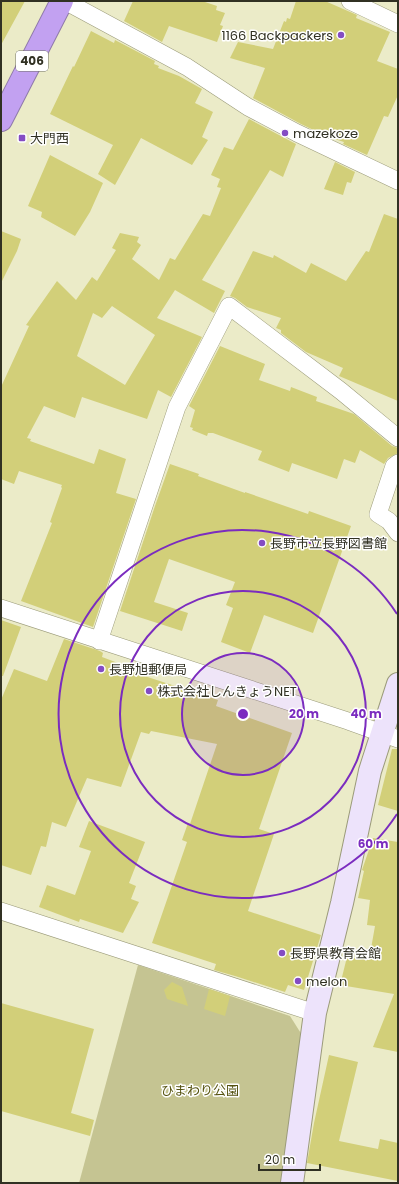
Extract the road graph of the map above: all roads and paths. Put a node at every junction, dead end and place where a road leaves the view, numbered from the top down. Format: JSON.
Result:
{"nodes":[{"id":1,"x":63,"y":1,"type":"edge"},
{"id":2,"x":350,"y":1,"type":"edge"},
{"id":3,"x":398,"y":24,"type":"edge"},
{"id":4,"x":1,"y":120,"type":"edge"},
{"id":5,"x":398,"y":181,"type":"edge"},
{"id":6,"x":398,"y":438,"type":"edge"},
{"id":7,"x":398,"y":463,"type":"edge"},
{"id":8,"x":398,"y":533,"type":"edge"},
{"id":9,"x":1,"y":608,"type":"edge"},
{"id":10,"x":99,"y":641,"type":"junction"},
{"id":11,"x":398,"y":684,"type":"edge"},
{"id":12,"x":390,"y":736,"type":"edge"},
{"id":13,"x":1,"y":911,"type":"edge"},
{"id":14,"x":315,"y":1013,"type":"junction"},
{"id":15,"x":292,"y":1183,"type":"edge"}],
"edges":[{"from":1,"to":4,"type":"highway","number":"406"},
{"from":1,"to":5,"type":"street"},
{"from":2,"to":3,"type":"street"},
{"from":6,"to":10,"type":"street"},
{"from":7,"to":8,"type":"street"},
{"from":9,"to":10,"type":"street"},
{"from":10,"to":12,"type":"street"},
{"from":11,"to":12,"type":"street"},
{"from":12,"to":14,"type":"street"},
{"from":13,"to":14,"type":"street"},
{"from":14,"to":15,"type":"street"}]}
